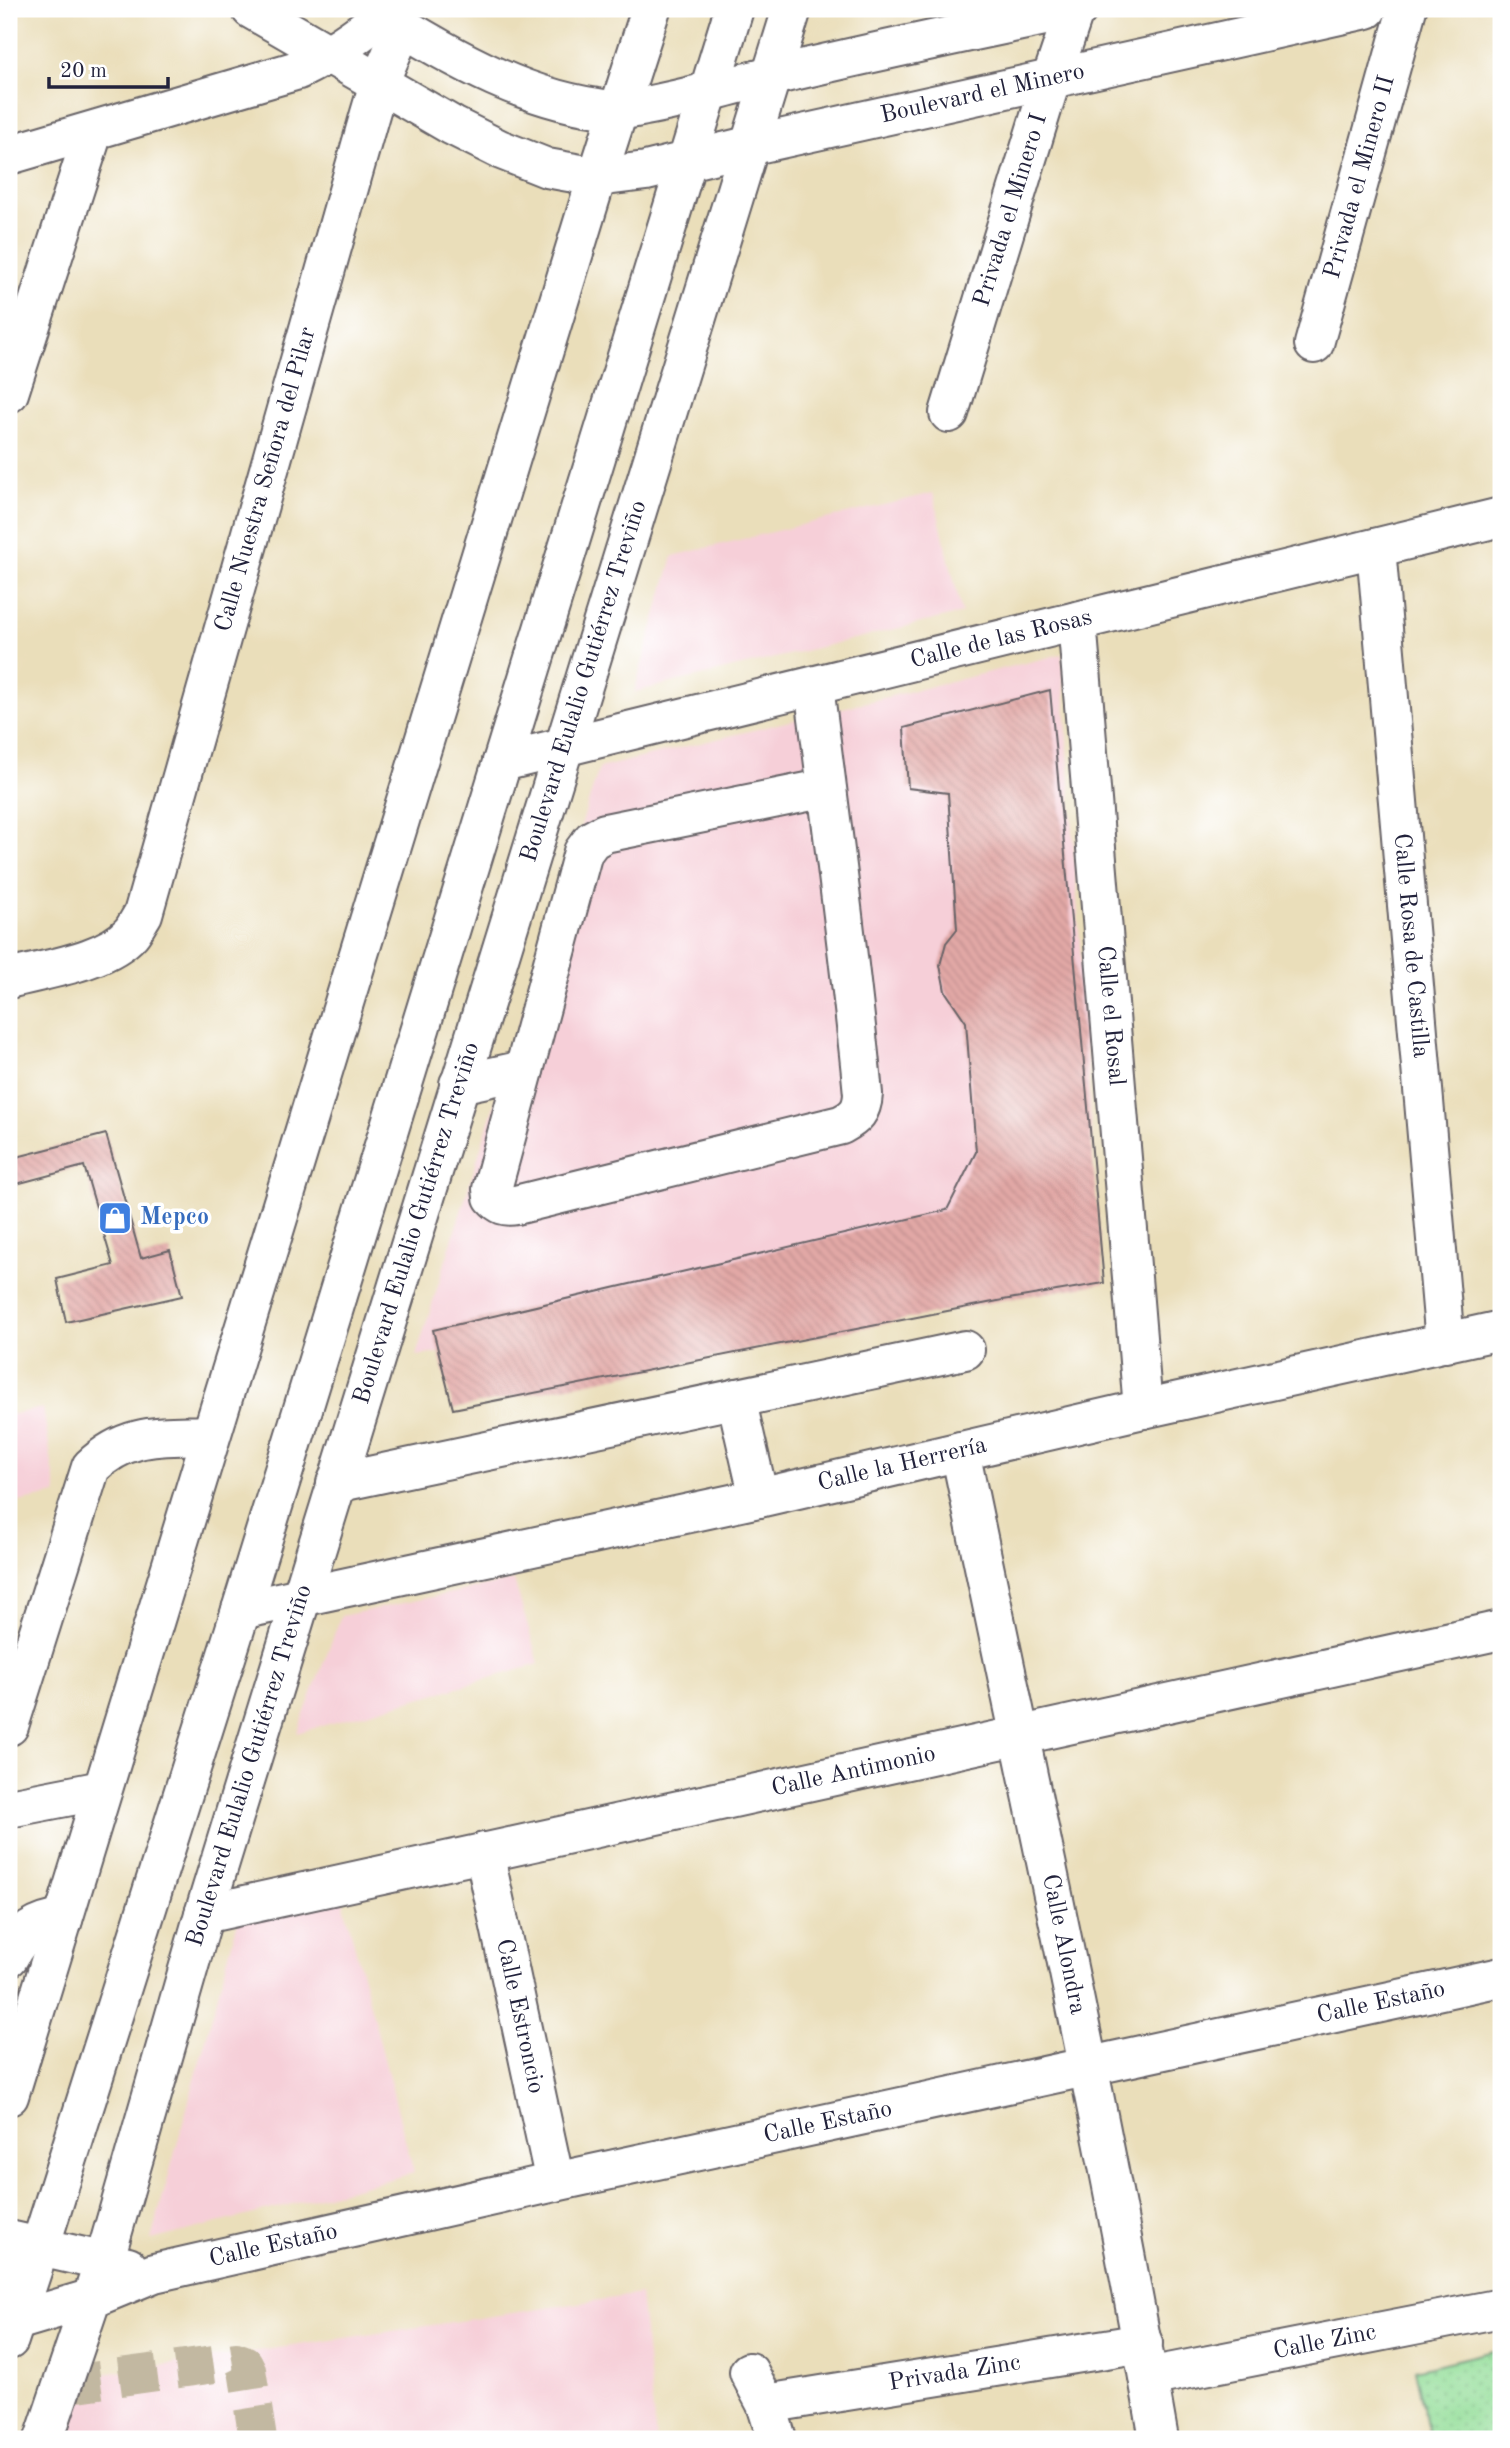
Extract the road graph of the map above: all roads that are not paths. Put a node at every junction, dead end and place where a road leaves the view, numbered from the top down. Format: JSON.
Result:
{"nodes":[{"id":1,"x":251,"y":9,"type":"edge"},
{"id":2,"x":651,"y":9,"type":"edge"},
{"id":3,"x":734,"y":9,"type":"edge"},
{"id":4,"x":792,"y":9,"type":"edge"},
{"id":5,"x":1077,"y":9,"type":"edge"},
{"id":6,"x":1367,"y":9,"type":"edge"},
{"id":7,"x":1407,"y":9,"type":"edge"},
{"id":8,"x":386,"y":17,"type":"edge"},
{"id":9,"x":329,"y":55,"type":"junction"},
{"id":10,"x":770,"y":76,"type":"junction"},
{"id":11,"x":1052,"y":78,"type":"junction"},
{"id":12,"x":379,"y":83,"type":"junction"},
{"id":13,"x":708,"y":91,"type":"junction"},
{"id":14,"x":618,"y":111,"type":"junction"},
{"id":15,"x":93,"y":132,"type":"junction"},
{"id":16,"x":748,"y":146,"type":"junction"},
{"id":17,"x":9,"y":155,"type":"edge"},
{"id":18,"x":687,"y":161,"type":"junction"},
{"id":19,"x":597,"y":177,"type":"junction"},
{"id":20,"x":1314,"y":344,"type":"dead end"},
{"id":21,"x":9,"y":393,"type":"edge"},
{"id":22,"x":949,"y":413,"type":"dead end"},
{"id":23,"x":1501,"y":517,"type":"edge"},
{"id":24,"x":1376,"y":548,"type":"junction"},
{"id":25,"x":1077,"y":621,"type":"junction"},
{"id":26,"x":814,"y":686,"type":"junction"},
{"id":27,"x":563,"y":747,"type":"junction"},
{"id":28,"x":502,"y":762,"type":"junction"},
{"id":29,"x":827,"y":788,"type":"junction"},
{"id":30,"x":9,"y":979,"type":"edge"},
{"id":31,"x":524,"y":1070,"type":"junction"},
{"id":32,"x":459,"y":1084,"type":"junction"},
{"id":33,"x":1501,"y":1330,"type":"edge"},
{"id":34,"x":1445,"y":1343,"type":"junction"},
{"id":35,"x":965,"y":1350,"type":"dead end"},
{"id":36,"x":736,"y":1398,"type":"junction"},
{"id":37,"x":1143,"y":1409,"type":"junction"},
{"id":38,"x":210,"y":1435,"type":"junction"},
{"id":39,"x":960,"y":1451,"type":"junction"},
{"id":40,"x":336,"y":1483,"type":"junction"},
{"id":41,"x":758,"y":1498,"type":"junction"},
{"id":42,"x":302,"y":1596,"type":"junction"},
{"id":43,"x":241,"y":1610,"type":"junction"},
{"id":44,"x":1501,"y":1630,"type":"edge"},
{"id":45,"x":9,"y":1726,"type":"edge"},
{"id":46,"x":1019,"y":1736,"type":"junction"},
{"id":47,"x":102,"y":1790,"type":"junction"},
{"id":48,"x":9,"y":1808,"type":"edge"},
{"id":49,"x":484,"y":1852,"type":"junction"},
{"id":50,"x":204,"y":1914,"type":"junction"},
{"id":51,"x":63,"y":1919,"type":"junction"},
{"id":52,"x":9,"y":1956,"type":"edge"},
{"id":53,"x":1501,"y":1977,"type":"edge"},
{"id":54,"x":1087,"y":2066,"type":"junction"},
{"id":55,"x":11,"y":2080,"type":"edge"},
{"id":56,"x":555,"y":2182,"type":"junction"},
{"id":57,"x":24,"y":2244,"type":"edge"},
{"id":58,"x":104,"y":2262,"type":"junction"},
{"id":59,"x":154,"y":2273,"type":"junction"},
{"id":60,"x":93,"y":2298,"type":"junction"},
{"id":61,"x":1501,"y":2308,"type":"edge"},
{"id":62,"x":11,"y":2328,"type":"edge"},
{"id":63,"x":1145,"y":2360,"type":"junction"},
{"id":64,"x":44,"y":2439,"type":"edge"},
{"id":65,"x":777,"y":2439,"type":"edge"},
{"id":66,"x":1159,"y":2439,"type":"edge"}],
"edges":[{"from":1,"to":9,"type":"street","name":"Boulevard el Minero"},
{"from":2,"to":14,"type":"street"},
{"from":3,"to":13,"type":"street"},
{"from":4,"to":10,"type":"street","name":"Boulevard Eulalio Gutiérrez Treviño"},
{"from":5,"to":10,"type":"street"},
{"from":5,"to":11,"type":"street","name":"Privada el Minero I"},
{"from":6,"to":11,"type":"street","name":"Boulevard el Minero"},
{"from":7,"to":20,"type":"street","name":"Privada el Minero II"},
{"from":8,"to":9,"type":"street"},
{"from":8,"to":12,"type":"street","name":"Calle Nuestra Señora del Pilar"},
{"from":8,"to":14,"type":"street"},
{"from":9,"to":12,"type":"street","name":"Boulevard el Minero"},
{"from":9,"to":15,"type":"street"},
{"from":10,"to":13,"type":"street"},
{"from":10,"to":16,"type":"street","name":"Boulevard Eulalio Gutiérrez Treviño"},
{"from":11,"to":16,"type":"street","name":"Boulevard el Minero"},
{"from":11,"to":22,"type":"street","name":"Privada el Minero I"},
{"from":12,"to":19,"type":"street","name":"Boulevard el Minero"},
{"from":12,"to":30,"type":"street","name":"Calle Nuestra Señora del Pilar"},
{"from":13,"to":14,"type":"street"},
{"from":13,"to":18,"type":"street"},
{"from":14,"to":19,"type":"street"},
{"from":15,"to":17,"type":"street"},
{"from":15,"to":21,"type":"street"},
{"from":16,"to":18,"type":"street","name":"Boulevard el Minero"},
{"from":16,"to":27,"type":"street","name":"Boulevard Eulalio Gutiérrez Treviño"},
{"from":18,"to":19,"type":"street","name":"Boulevard el Minero"},
{"from":18,"to":28,"type":"street"},
{"from":19,"to":38,"type":"street"},
{"from":23,"to":24,"type":"street","name":"Calle de las Rosas"},
{"from":24,"to":25,"type":"street","name":"Calle de las Rosas"},
{"from":24,"to":34,"type":"street","name":"Calle Rosa de Castilla"},
{"from":25,"to":26,"type":"street","name":"Calle de las Rosas"},
{"from":25,"to":37,"type":"street","name":"Calle el Rosal"},
{"from":26,"to":27,"type":"street","name":"Calle de las Rosas"},
{"from":26,"to":29,"type":"street"},
{"from":27,"to":28,"type":"street","name":"Calle de las Rosas"},
{"from":27,"to":32,"type":"street","name":"Boulevard Eulalio Gutiérrez Treviño"},
{"from":28,"to":43,"type":"street"},
{"from":29,"to":31,"type":"street"},
{"from":29,"to":31,"type":"street"},
{"from":31,"to":32,"type":"street"},
{"from":32,"to":40,"type":"street","name":"Boulevard Eulalio Gutiérrez Treviño"},
{"from":33,"to":34,"type":"street","name":"Calle la Herrería"},
{"from":34,"to":37,"type":"street","name":"Calle la Herrería"},
{"from":35,"to":36,"type":"street"},
{"from":36,"to":40,"type":"street"},
{"from":36,"to":41,"type":"street"},
{"from":37,"to":39,"type":"street","name":"Calle la Herrería"},
{"from":38,"to":45,"type":"street"},
{"from":38,"to":47,"type":"street"},
{"from":39,"to":41,"type":"street","name":"Calle la Herrería"},
{"from":39,"to":46,"type":"street","name":"Calle Alondra"},
{"from":40,"to":42,"type":"street","name":"Boulevard Eulalio Gutiérrez Treviño"},
{"from":41,"to":42,"type":"street","name":"Calle la Herrería"},
{"from":42,"to":43,"type":"street","name":"Calle la Herrería"},
{"from":42,"to":50,"type":"street","name":"Boulevard Eulalio Gutiérrez Treviño"},
{"from":43,"to":57,"type":"street"},
{"from":44,"to":46,"type":"street","name":"Calle Antimonio"},
{"from":46,"to":49,"type":"street","name":"Calle Antimonio"},
{"from":46,"to":54,"type":"street","name":"Calle Alondra"},
{"from":47,"to":48,"type":"street"},
{"from":47,"to":51,"type":"street"},
{"from":49,"to":50,"type":"street","name":"Calle Antimonio"},
{"from":49,"to":56,"type":"street","name":"Calle Estroncio"},
{"from":50,"to":58,"type":"street","name":"Boulevard Eulalio Gutiérrez Treviño"},
{"from":51,"to":52,"type":"street"},
{"from":51,"to":55,"type":"street"},
{"from":53,"to":54,"type":"street","name":"Calle Estaño"},
{"from":54,"to":56,"type":"street","name":"Calle Estaño"},
{"from":54,"to":63,"type":"street","name":"Calle Alondra"},
{"from":56,"to":59,"type":"street","name":"Calle Estaño"},
{"from":57,"to":58,"type":"street","name":"Calle Estaño"},
{"from":57,"to":62,"type":"street"},
{"from":58,"to":59,"type":"street","name":"Calle Estaño"},
{"from":58,"to":60,"type":"street","name":"Boulevard Eulalio Gutiérrez Treviño"},
{"from":59,"to":60,"type":"street","name":"Calle Estaño"},
{"from":60,"to":62,"type":"street","name":"Calle Estaño"},
{"from":60,"to":64,"type":"street","name":"Boulevard Eulalio Gutiérrez Treviño"},
{"from":61,"to":63,"type":"street","name":"Calle Zinc"},
{"from":63,"to":65,"type":"street","name":"Privada Zinc"},
{"from":63,"to":66,"type":"street","name":"Calle Alondra"}]}
